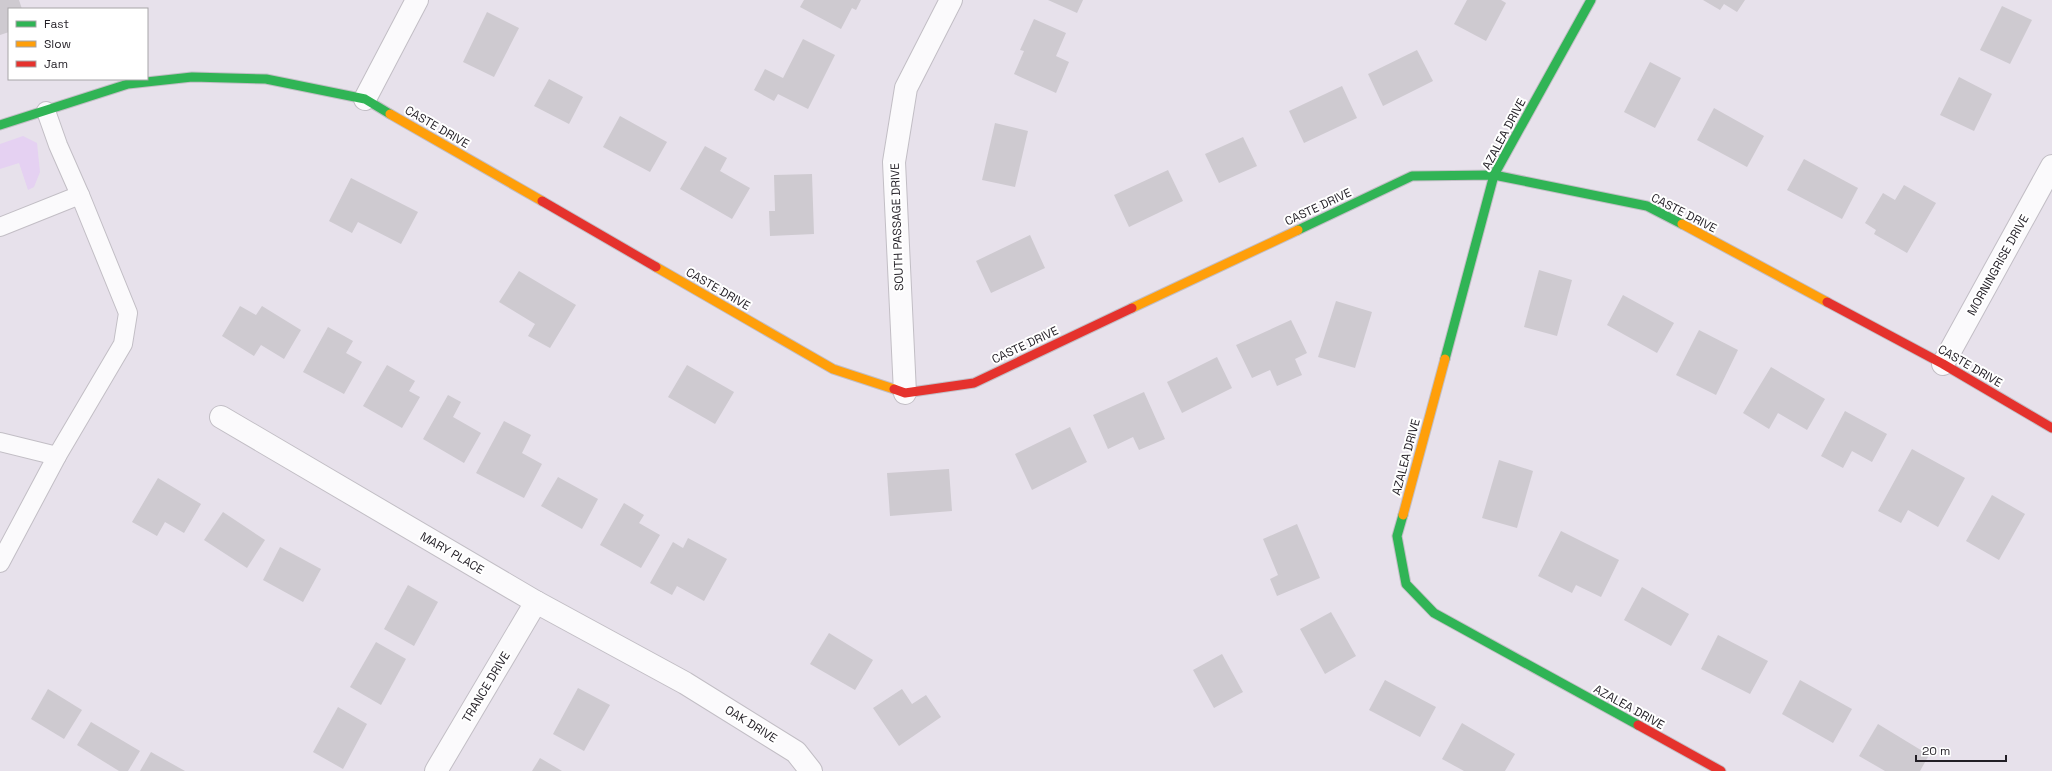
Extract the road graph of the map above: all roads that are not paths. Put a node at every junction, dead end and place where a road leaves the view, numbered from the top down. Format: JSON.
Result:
{"nodes":[{"id":1,"x":417,"y":0,"type":"edge"},
{"id":2,"x":951,"y":0,"type":"edge"},
{"id":3,"x":1591,"y":0,"type":"edge"},
{"id":4,"x":365,"y":99,"type":"junction"},
{"id":5,"x":46,"y":111,"type":"junction"},
{"id":6,"x":0,"y":125,"type":"edge"},
{"id":7,"x":2052,"y":166,"type":"edge"},
{"id":8,"x":1494,"y":175,"type":"junction"},
{"id":9,"x":80,"y":195,"type":"junction"},
{"id":10,"x":0,"y":227,"type":"edge"},
{"id":11,"x":1943,"y":364,"type":"junction"},
{"id":12,"x":905,"y":393,"type":"junction"},
{"id":13,"x":221,"y":417,"type":"dead end"},
{"id":14,"x":2052,"y":428,"type":"edge"},
{"id":15,"x":0,"y":442,"type":"edge"},
{"id":16,"x":58,"y":456,"type":"junction"},
{"id":17,"x":0,"y":563,"type":"edge"},
{"id":18,"x":536,"y":602,"type":"junction"},
{"id":19,"x":685,"y":683,"type":"joint"},
{"id":20,"x":436,"y":771,"type":"edge"},
{"id":21,"x":811,"y":771,"type":"edge"},
{"id":22,"x":1721,"y":771,"type":"edge"}],
"edges":[{"from":1,"to":4,"type":"street"},
{"from":2,"to":12,"type":"street","name":"SOUTH PASSAGE DRIVE"},
{"from":3,"to":8,"type":"street","name":"AZALEA DRIVE"},
{"from":4,"to":5,"type":"street","name":"CASTE DRIVE"},
{"from":4,"to":12,"type":"street","name":"CASTE DRIVE"},
{"from":5,"to":6,"type":"street","name":"CASTE DRIVE"},
{"from":5,"to":9,"type":"lane"},
{"from":7,"to":11,"type":"street","name":"MORNINGRISE DRIVE"},
{"from":8,"to":11,"type":"street","name":"CASTE DRIVE"},
{"from":8,"to":12,"type":"street","name":"CASTE DRIVE"},
{"from":8,"to":22,"type":"street","name":"AZALEA DRIVE"},
{"from":9,"to":10,"type":"lane"},
{"from":9,"to":16,"type":"lane"},
{"from":11,"to":14,"type":"street","name":"CASTE DRIVE"},
{"from":13,"to":18,"type":"street","name":"MARY PLACE"},
{"from":15,"to":16,"type":"lane"},
{"from":16,"to":17,"type":"lane"},
{"from":18,"to":19,"type":"street","name":"MARY PLACE"},
{"from":18,"to":20,"type":"street","name":"TRANCE DRIVE"},
{"from":19,"to":21,"type":"street","name":"OAK DRIVE"}]}
